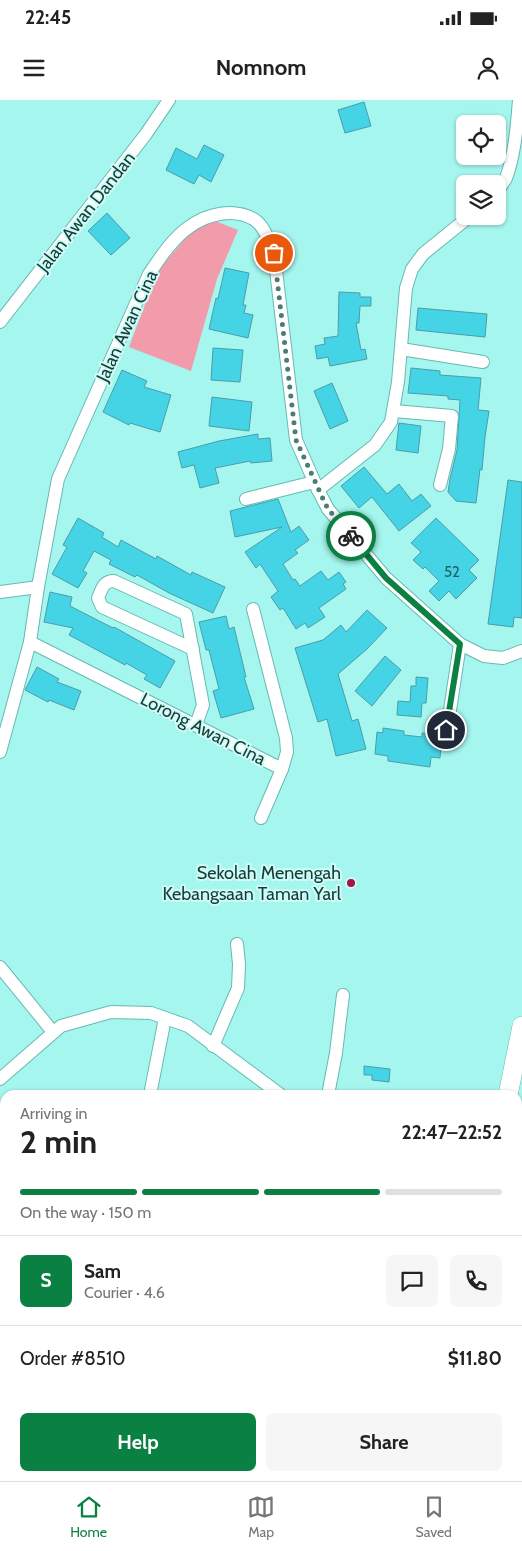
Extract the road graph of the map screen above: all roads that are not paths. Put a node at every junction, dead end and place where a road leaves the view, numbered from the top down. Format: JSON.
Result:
{"nodes":[{"id":1,"x":169,"y":100,"type":"edge"},
{"id":2,"x":519,"y":100,"type":"edge"},
{"id":3,"x":506,"y":178,"type":"edge"},
{"id":4,"x":459,"y":225,"type":"edge"},
{"id":5,"x":0,"y":322,"type":"edge"},
{"id":6,"x":400,"y":349,"type":"junction"},
{"id":7,"x":483,"y":362,"type":"dead end"},
{"id":8,"x":394,"y":411,"type":"junction"},
{"id":9,"x":440,"y":485,"type":"dead end"},
{"id":10,"x":316,"y":486,"type":"junction"},
{"id":11,"x":246,"y":499,"type":"dead end"},
{"id":12,"x":38,"y":587,"type":"junction"},
{"id":13,"x":0,"y":592,"type":"edge"},
{"id":14,"x":253,"y":609,"type":"dead end"},
{"id":15,"x":30,"y":642,"type":"junction"},
{"id":16,"x":460,"y":644,"type":"junction"},
{"id":17,"x":192,"y":649,"type":"junction"},
{"id":18,"x":522,"y":651,"type":"edge"},
{"id":19,"x":196,"y":725,"type":"junction"},
{"id":20,"x":446,"y":730,"type":"dead end"},
{"id":21,"x":0,"y":752,"type":"edge"},
{"id":22,"x":282,"y":769,"type":"junction"},
{"id":23,"x":261,"y":818,"type":"dead end"},
{"id":24,"x":237,"y":944,"type":"dead end"},
{"id":25,"x":0,"y":967,"type":"edge"},
{"id":26,"x":344,"y":996,"type":"dead end"},
{"id":27,"x":165,"y":1018,"type":"junction"},
{"id":28,"x":522,"y":1026,"type":"edge"},
{"id":29,"x":53,"y":1032,"type":"junction"},
{"id":30,"x":213,"y":1046,"type":"junction"},
{"id":31,"x":0,"y":1079,"type":"edge"},
{"id":32,"x":151,"y":1090,"type":"edge"},
{"id":33,"x":274,"y":1090,"type":"edge"},
{"id":34,"x":329,"y":1090,"type":"edge"},
{"id":35,"x":509,"y":1090,"type":"edge"}],
"edges":[{"from":1,"to":5,"type":"street","name":"Jalan Awan Dandan"},
{"from":2,"to":3,"type":"street"},
{"from":4,"to":6,"type":"street"},
{"from":6,"to":7,"type":"street"},
{"from":6,"to":8,"type":"street"},
{"from":8,"to":9,"type":"street"},
{"from":8,"to":10,"type":"street"},
{"from":10,"to":11,"type":"street"},
{"from":10,"to":12,"type":"street","name":"Jalan Awan Cina"},
{"from":10,"to":16,"type":"street","name":"Jalan Awan Cina"},
{"from":12,"to":13,"type":"street"},
{"from":12,"to":15,"type":"street","name":"Jalan Awan Cina"},
{"from":14,"to":22,"type":"street","name":"Lorong Awan Cina"},
{"from":15,"to":19,"type":"street","name":"Lorong Awan Cina"},
{"from":15,"to":21,"type":"street","name":"Jalan Awan Cina"},
{"from":16,"to":18,"type":"street","name":"Jalan Awan Cina"},
{"from":16,"to":20,"type":"street"},
{"from":17,"to":17,"type":"street"},
{"from":17,"to":19,"type":"street"},
{"from":19,"to":22,"type":"street","name":"Lorong Awan Cina"},
{"from":22,"to":23,"type":"street"},
{"from":24,"to":30,"type":"street"},
{"from":25,"to":29,"type":"street"},
{"from":26,"to":34,"type":"street"},
{"from":27,"to":29,"type":"street"},
{"from":27,"to":30,"type":"street"},
{"from":27,"to":32,"type":"street"},
{"from":28,"to":35,"type":"highway"},
{"from":29,"to":31,"type":"street"},
{"from":30,"to":33,"type":"street"}]}
